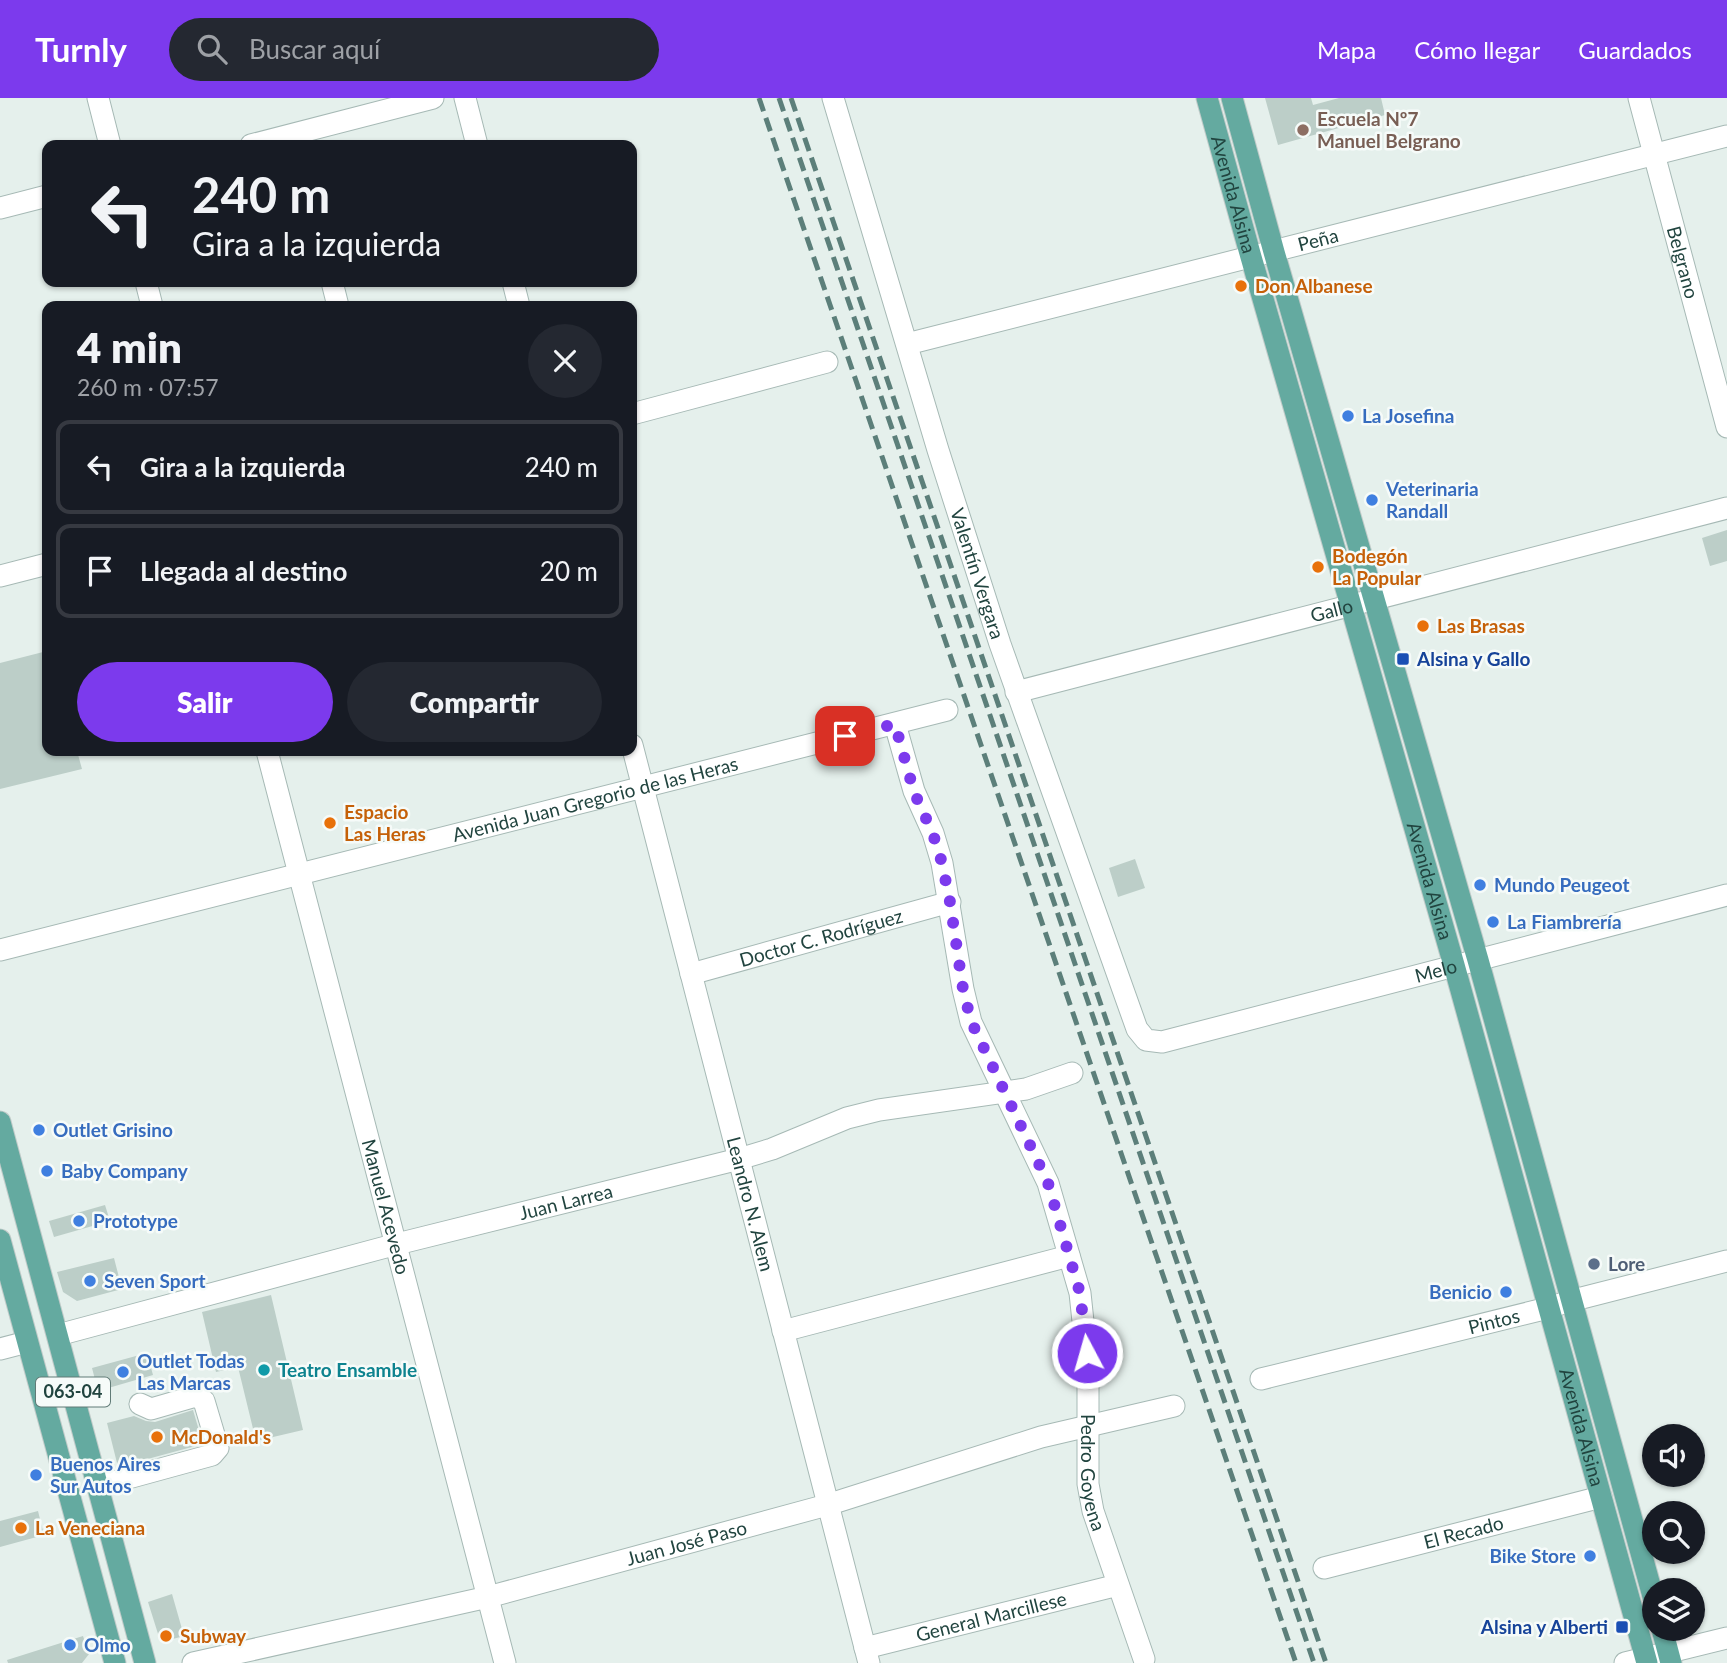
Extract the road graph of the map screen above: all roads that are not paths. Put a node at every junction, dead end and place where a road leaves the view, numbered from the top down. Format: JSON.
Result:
{"nodes":[{"id":1,"x":98,"y":98,"type":"edge"},
{"id":2,"x":433,"y":98,"type":"edge"},
{"id":3,"x":465,"y":98,"type":"edge"},
{"id":4,"x":833,"y":98,"type":"edge"},
{"id":5,"x":1208,"y":98,"type":"edge"},
{"id":6,"x":1232,"y":98,"type":"edge"},
{"id":7,"x":1639,"y":98,"type":"edge"},
{"id":8,"x":1727,"y":136,"type":"edge"},
{"id":9,"x":109,"y":140,"type":"edge"},
{"id":10,"x":297,"y":140,"type":"edge"},
{"id":11,"x":476,"y":140,"type":"edge"},
{"id":12,"x":1656,"y":155,"type":"junction"},
{"id":13,"x":42,"y":197,"type":"edge"},
{"id":14,"x":0,"y":208,"type":"edge"},
{"id":15,"x":1274,"y":252,"type":"junction"},
{"id":16,"x":1251,"y":257,"type":"junction"},
{"id":17,"x":907,"y":345,"type":"junction"},
{"id":18,"x":827,"y":362,"type":"dead end"},
{"id":19,"x":637,"y":413,"type":"edge"},
{"id":20,"x":1727,"y":427,"type":"edge"},
{"id":21,"x":1727,"y":508,"type":"edge"},
{"id":22,"x":42,"y":565,"type":"edge"},
{"id":23,"x":0,"y":576,"type":"edge"},
{"id":24,"x":1373,"y":599,"type":"junction"},
{"id":25,"x":1352,"y":606,"type":"junction"},
{"id":26,"x":1016,"y":692,"type":"junction"},
{"id":27,"x":947,"y":710,"type":"dead end"},
{"id":28,"x":895,"y":724,"type":"junction"},
{"id":29,"x":268,"y":756,"type":"edge"},
{"id":30,"x":635,"y":756,"type":"edge"},
{"id":31,"x":643,"y":788,"type":"junction"},
{"id":32,"x":299,"y":875,"type":"junction"},
{"id":33,"x":1727,"y":895,"type":"edge"},
{"id":34,"x":950,"y":902,"type":"junction"},
{"id":35,"x":0,"y":950,"type":"edge"},
{"id":36,"x":1478,"y":960,"type":"junction"},
{"id":37,"x":1454,"y":965,"type":"junction"},
{"id":38,"x":691,"y":974,"type":"junction"},
{"id":39,"x":1146,"y":1040,"type":"joint"},
{"id":40,"x":1072,"y":1073,"type":"dead end"},
{"id":41,"x":1004,"y":1092,"type":"junction"},
{"id":42,"x":0,"y":1122,"type":"edge"},
{"id":43,"x":738,"y":1160,"type":"junction"},
{"id":44,"x":0,"y":1240,"type":"edge"},
{"id":45,"x":397,"y":1244,"type":"junction"},
{"id":46,"x":1069,"y":1256,"type":"junction"},
{"id":47,"x":1727,"y":1261,"type":"edge"},
{"id":48,"x":1570,"y":1301,"type":"junction"},
{"id":49,"x":1548,"y":1308,"type":"junction"},
{"id":50,"x":783,"y":1331,"type":"junction"},
{"id":51,"x":58,"y":1335,"type":"junction"},
{"id":52,"x":27,"y":1342,"type":"junction"},
{"id":53,"x":0,"y":1349,"type":"edge"},
{"id":54,"x":1261,"y":1379,"type":"dead end"},
{"id":55,"x":140,"y":1404,"type":"dead end"},
{"id":56,"x":1174,"y":1406,"type":"dead end"},
{"id":57,"x":1088,"y":1424,"type":"junction"},
{"id":58,"x":99,"y":1486,"type":"junction"},
{"id":59,"x":1601,"y":1497,"type":"junction"},
{"id":60,"x":827,"y":1506,"type":"junction"},
{"id":61,"x":1324,"y":1568,"type":"dead end"},
{"id":62,"x":1648,"y":1578,"type":"edge"},
{"id":63,"x":1118,"y":1585,"type":"junction"},
{"id":64,"x":488,"y":1597,"type":"junction"},
{"id":65,"x":1727,"y":1638,"type":"edge"},
{"id":66,"x":1665,"y":1641,"type":"edge"},
{"id":67,"x":867,"y":1655,"type":"edge"},
{"id":68,"x":1670,"y":1658,"type":"edge"},
{"id":69,"x":1144,"y":1659,"type":"dead end"},
{"id":70,"x":1639,"y":1661,"type":"edge"},
{"id":71,"x":115,"y":1663,"type":"edge"},
{"id":72,"x":145,"y":1663,"type":"edge"},
{"id":73,"x":193,"y":1663,"type":"edge"},
{"id":74,"x":505,"y":1663,"type":"edge"}],
"edges":[{"from":1,"to":9,"type":"street"},
{"from":2,"to":10,"type":"street"},
{"from":3,"to":11,"type":"street"},
{"from":4,"to":17,"type":"street","name":"Valentín Vergara"},
{"from":5,"to":16,"type":"main road","name":"Avenida Alsina"},
{"from":6,"to":15,"type":"main road","name":"Avenida Alsina"},
{"from":7,"to":12,"type":"street","name":"Belgrano"},
{"from":8,"to":12,"type":"street","name":"Peña"},
{"from":12,"to":15,"type":"street","name":"Peña"},
{"from":12,"to":20,"type":"street","name":"Belgrano"},
{"from":13,"to":14,"type":"street"},
{"from":15,"to":16,"type":"street","name":"Peña"},
{"from":15,"to":24,"type":"main road","name":"Avenida Alsina"},
{"from":16,"to":17,"type":"street","name":"Peña"},
{"from":16,"to":25,"type":"main road","name":"Avenida Alsina"},
{"from":17,"to":26,"type":"street","name":"Valentín Vergara"},
{"from":18,"to":19,"type":"street"},
{"from":21,"to":24,"type":"street","name":"Gallo"},
{"from":22,"to":23,"type":"street"},
{"from":24,"to":25,"type":"street","name":"Gallo"},
{"from":24,"to":36,"type":"main road","name":"Avenida Alsina"},
{"from":25,"to":26,"type":"street","name":"Gallo"},
{"from":25,"to":37,"type":"main road","name":"Avenida Alsina"},
{"from":26,"to":39,"type":"street","name":"Valentín Vergara"},
{"from":27,"to":28,"type":"street","name":"Avenida Juan Gregorio de las Heras"},
{"from":28,"to":31,"type":"street","name":"Avenida Juan Gregorio de las Heras"},
{"from":28,"to":34,"type":"street","name":"Pedro Goyena"},
{"from":29,"to":32,"type":"street","name":"Manuel Acevedo"},
{"from":30,"to":31,"type":"street","name":"Leandro N. Alem"},
{"from":31,"to":32,"type":"street","name":"Avenida Juan Gregorio de las Heras"},
{"from":31,"to":38,"type":"street","name":"Leandro N. Alem"},
{"from":32,"to":35,"type":"street","name":"Avenida Juan Gregorio de las Heras"},
{"from":32,"to":45,"type":"street","name":"Manuel Acevedo"},
{"from":33,"to":36,"type":"street","name":"Melo"},
{"from":34,"to":38,"type":"street","name":"Doctor C. Rodríguez"},
{"from":34,"to":41,"type":"street","name":"Pedro Goyena"},
{"from":36,"to":37,"type":"street","name":"Melo"},
{"from":36,"to":48,"type":"main road","name":"Avenida Alsina"},
{"from":37,"to":39,"type":"street","name":"Melo"},
{"from":37,"to":49,"type":"main road","name":"Avenida Alsina"},
{"from":38,"to":43,"type":"street","name":"Leandro N. Alem"},
{"from":40,"to":41,"type":"street","name":"Juan Larrea"},
{"from":41,"to":43,"type":"street","name":"Juan Larrea"},
{"from":41,"to":46,"type":"street","name":"Pedro Goyena"},
{"from":42,"to":51,"type":"main road","number":"063-04"},
{"from":43,"to":45,"type":"street","name":"Juan Larrea"},
{"from":43,"to":50,"type":"street","name":"Leandro N. Alem"},
{"from":44,"to":52,"type":"main road","number":"063-04"},
{"from":45,"to":51,"type":"street","name":"Juan Larrea"},
{"from":45,"to":64,"type":"street","name":"Manuel Acevedo"},
{"from":46,"to":50,"type":"street"},
{"from":46,"to":57,"type":"street","name":"Pedro Goyena"},
{"from":47,"to":48,"type":"street","name":"Pintos"},
{"from":48,"to":49,"type":"street","name":"Pintos"},
{"from":48,"to":62,"type":"main road","name":"Avenida Alsina"},
{"from":49,"to":54,"type":"street","name":"Pintos"},
{"from":49,"to":59,"type":"main road","name":"Avenida Alsina"},
{"from":50,"to":60,"type":"street","name":"Leandro N. Alem"},
{"from":51,"to":58,"type":"main road","number":"063-04"},
{"from":52,"to":53,"type":"street"},
{"from":52,"to":71,"type":"main road","number":"063-04"},
{"from":55,"to":58,"type":"street"},
{"from":56,"to":57,"type":"street","name":"Juan José Paso"},
{"from":57,"to":60,"type":"street","name":"Juan José Paso"},
{"from":57,"to":63,"type":"street","name":"Pedro Goyena"},
{"from":58,"to":72,"type":"main road","number":"063-04"},
{"from":59,"to":61,"type":"street","name":"El Recado"},
{"from":59,"to":70,"type":"main road","name":"Avenida Alsina"},
{"from":60,"to":64,"type":"street","name":"Juan José Paso"},
{"from":60,"to":67,"type":"street","name":"Leandro N. Alem"},
{"from":63,"to":67,"type":"street","name":"General Marcillese"},
{"from":63,"to":69,"type":"street","name":"Pedro Goyena"},
{"from":64,"to":73,"type":"street","name":"Juan José Paso"},
{"from":64,"to":74,"type":"street","name":"Manuel Acevedo"},
{"from":65,"to":68,"type":"street"},
{"from":66,"to":68,"type":"main road"},
{"from":68,"to":70,"type":"street"}]}
